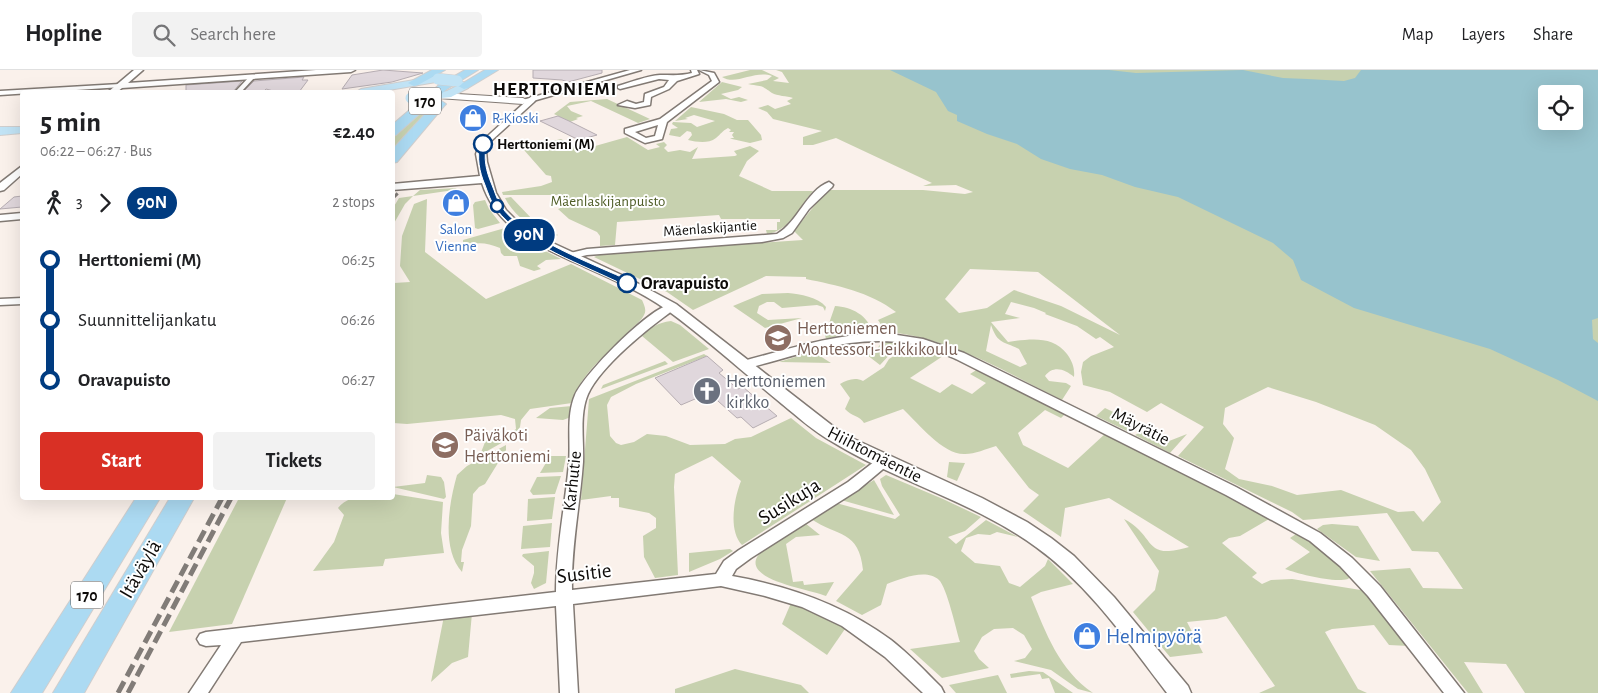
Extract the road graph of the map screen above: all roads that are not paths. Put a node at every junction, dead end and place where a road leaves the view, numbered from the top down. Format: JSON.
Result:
{"nodes":[{"id":1,"x":351,"y":70,"type":"edge"},
{"id":2,"x":472,"y":70,"type":"edge"},
{"id":3,"x":494,"y":70,"type":"edge"},
{"id":4,"x":638,"y":70,"type":"edge"},
{"id":5,"x":694,"y":70,"type":"edge"},
{"id":6,"x":702,"y":70,"type":"edge"},
{"id":7,"x":143,"y":72,"type":"edge"},
{"id":8,"x":252,"y":76,"type":"junction"},
{"id":9,"x":675,"y":78,"type":"junction"},
{"id":10,"x":414,"y":83,"type":"junction"},
{"id":11,"x":135,"y":84,"type":"junction"},
{"id":12,"x":449,"y":86,"type":"edge"},
{"id":13,"x":123,"y":89,"type":"edge"},
{"id":14,"x":92,"y":90,"type":"edge"},
{"id":15,"x":240,"y":90,"type":"edge"},
{"id":16,"x":373,"y":90,"type":"edge"},
{"id":17,"x":20,"y":92,"type":"edge"},
{"id":18,"x":0,"y":93,"type":"edge"},
{"id":19,"x":653,"y":94,"type":"junction"},
{"id":20,"x":404,"y":98,"type":"joint"},
{"id":21,"x":527,"y":102,"type":"junction"},
{"id":22,"x":622,"y":105,"type":"dead end"},
{"id":23,"x":395,"y":117,"type":"edge"},
{"id":24,"x":663,"y":121,"type":"dead end"},
{"id":25,"x":20,"y":123,"type":"edge"},
{"id":26,"x":0,"y":125,"type":"edge"},
{"id":27,"x":395,"y":129,"type":"edge"},
{"id":28,"x":20,"y":130,"type":"edge"},
{"id":29,"x":0,"y":131,"type":"edge"},
{"id":30,"x":395,"y":156,"type":"edge"},
{"id":31,"x":20,"y":171,"type":"edge"},
{"id":32,"x":486,"y":177,"type":"junction"},
{"id":33,"x":20,"y":180,"type":"edge"},
{"id":34,"x":395,"y":183,"type":"edge"},
{"id":35,"x":829,"y":185,"type":"dead end"},
{"id":36,"x":395,"y":187,"type":"edge"},
{"id":37,"x":0,"y":188,"type":"edge"},
{"id":38,"x":0,"y":198,"type":"edge"},
{"id":39,"x":20,"y":216,"type":"edge"},
{"id":40,"x":0,"y":218,"type":"edge"},
{"id":41,"x":20,"y":223,"type":"edge"},
{"id":42,"x":0,"y":225,"type":"edge"},
{"id":43,"x":570,"y":256,"type":"junction"},
{"id":44,"x":20,"y":301,"type":"edge"},
{"id":45,"x":0,"y":302,"type":"edge"},
{"id":46,"x":671,"y":307,"type":"junction"},
{"id":47,"x":744,"y":365,"type":"junction"},
{"id":48,"x":884,"y":462,"type":"junction"},
{"id":49,"x":147,"y":500,"type":"edge"},
{"id":50,"x":181,"y":500,"type":"edge"},
{"id":51,"x":721,"y":580,"type":"junction"},
{"id":52,"x":563,"y":598,"type":"junction"},
{"id":53,"x":236,"y":636,"type":"junction"},
{"id":54,"x":206,"y":638,"type":"dead end"},
{"id":55,"x":26,"y":693,"type":"edge"},
{"id":56,"x":68,"y":693,"type":"edge"},
{"id":57,"x":198,"y":693,"type":"edge"},
{"id":58,"x":569,"y":693,"type":"edge"},
{"id":59,"x":935,"y":693,"type":"edge"},
{"id":60,"x":1180,"y":693,"type":"edge"},
{"id":61,"x":1455,"y":693,"type":"edge"}],
"edges":[{"from":1,"to":8,"type":"street"},
{"from":2,"to":27,"type":"highway","number":"170"},
{"from":3,"to":12,"type":"highway"},
{"from":4,"to":21,"type":"street"},
{"from":5,"to":9,"type":"street"},
{"from":6,"to":24,"type":"street"},
{"from":7,"to":11,"type":"street"},
{"from":7,"to":13,"type":"street"},
{"from":8,"to":11,"type":"street"},
{"from":8,"to":15,"type":"street"},
{"from":9,"to":19,"type":"street"},
{"from":9,"to":19,"type":"street"},
{"from":10,"to":12,"type":"highway"},
{"from":10,"to":16,"type":"main road"},
{"from":10,"to":20,"type":"main road"},
{"from":11,"to":13,"type":"street"},
{"from":12,"to":20,"type":"main road","bridge":true},
{"from":12,"to":21,"type":"main road"},
{"from":12,"to":21,"type":"main road"},
{"from":12,"to":23,"type":"highway"},
{"from":12,"to":30,"type":"highway"},
{"from":13,"to":14,"type":"street"},
{"from":17,"to":18,"type":"street"},
{"from":19,"to":22,"type":"street"},
{"from":21,"to":32,"type":"street","name":"Hiihtomäentie"},
{"from":25,"to":26,"type":"main road"},
{"from":28,"to":29,"type":"main road"},
{"from":31,"to":37,"type":"street"},
{"from":32,"to":34,"type":"street"},
{"from":32,"to":36,"type":"street"},
{"from":32,"to":43,"type":"street","name":"Hiihtomäentie"},
{"from":33,"to":38,"type":"street"},
{"from":35,"to":43,"type":"street","name":"Mäenlaskijantie"},
{"from":39,"to":40,"type":"street"},
{"from":41,"to":42,"type":"street"},
{"from":43,"to":46,"type":"street","name":"Hiihtomäentie"},
{"from":44,"to":45,"type":"street"},
{"from":46,"to":47,"type":"street","name":"Hiihtomäentie"},
{"from":46,"to":52,"type":"street","name":"Karhutie"},
{"from":47,"to":48,"type":"street","name":"Hiihtomäentie"},
{"from":47,"to":61,"type":"street","name":"Mäyrätie"},
{"from":48,"to":51,"type":"street","name":"Susikuja"},
{"from":48,"to":60,"type":"street","name":"Hiihtomäentie"},
{"from":49,"to":55,"type":"highway","name":"Itäväylä","number":"170"},
{"from":50,"to":56,"type":"highway","name":"Itäväylä","number":"170"},
{"from":51,"to":52,"type":"street","name":"Susitie"},
{"from":51,"to":59,"type":"street","name":"Susitie"},
{"from":52,"to":53,"type":"street","name":"Susitie"},
{"from":52,"to":58,"type":"street","name":"Karhutie"},
{"from":53,"to":54,"type":"street","name":"Susitie"},
{"from":53,"to":57,"type":"street"}]}
